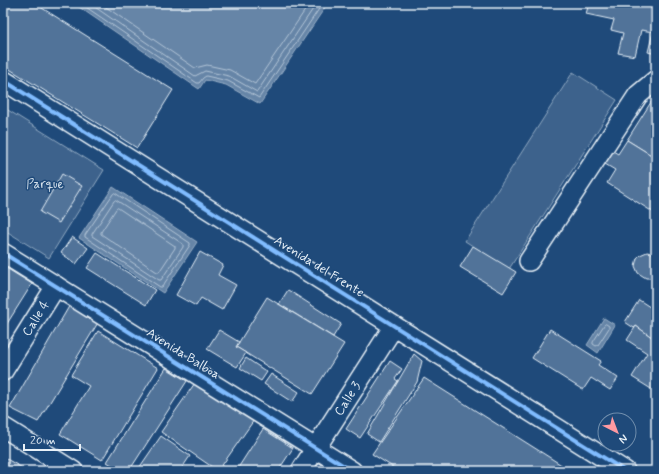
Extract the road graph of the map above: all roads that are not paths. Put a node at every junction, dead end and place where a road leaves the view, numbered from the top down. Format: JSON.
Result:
{"nodes":[{"id":1,"x":3,"y":80,"type":"edge"},
{"id":2,"x":656,"y":80,"type":"edge"},
{"id":3,"x":3,"y":253,"type":"edge"},
{"id":4,"x":529,"y":261,"type":"dead end"},
{"id":5,"x":56,"y":286,"type":"junction"},
{"id":6,"x":394,"y":326,"type":"junction"},
{"id":7,"x":3,"y":371,"type":"edge"},
{"id":8,"x":3,"y":427,"type":"edge"},
{"id":9,"x":316,"y":448,"type":"junction"},
{"id":10,"x":73,"y":471,"type":"edge"},
{"id":11,"x":301,"y":471,"type":"edge"},
{"id":12,"x":352,"y":471,"type":"edge"},
{"id":13,"x":625,"y":471,"type":"edge"}],
"edges":[{"from":1,"to":6,"type":"street","name":"Avenida del Frente"},
{"from":2,"to":4,"type":"street"},
{"from":3,"to":5,"type":"street","name":"Avenida Balboa"},
{"from":5,"to":7,"type":"street","name":"Calle 4"},
{"from":5,"to":9,"type":"street","name":"Avenida Balboa"},
{"from":6,"to":9,"type":"street","name":"Calle 3"},
{"from":6,"to":13,"type":"street","name":"Avenida del Frente"},
{"from":8,"to":10,"type":"street"},
{"from":9,"to":11,"type":"street","name":"Calle 3"},
{"from":9,"to":12,"type":"street","name":"Avenida Balboa"}]}
